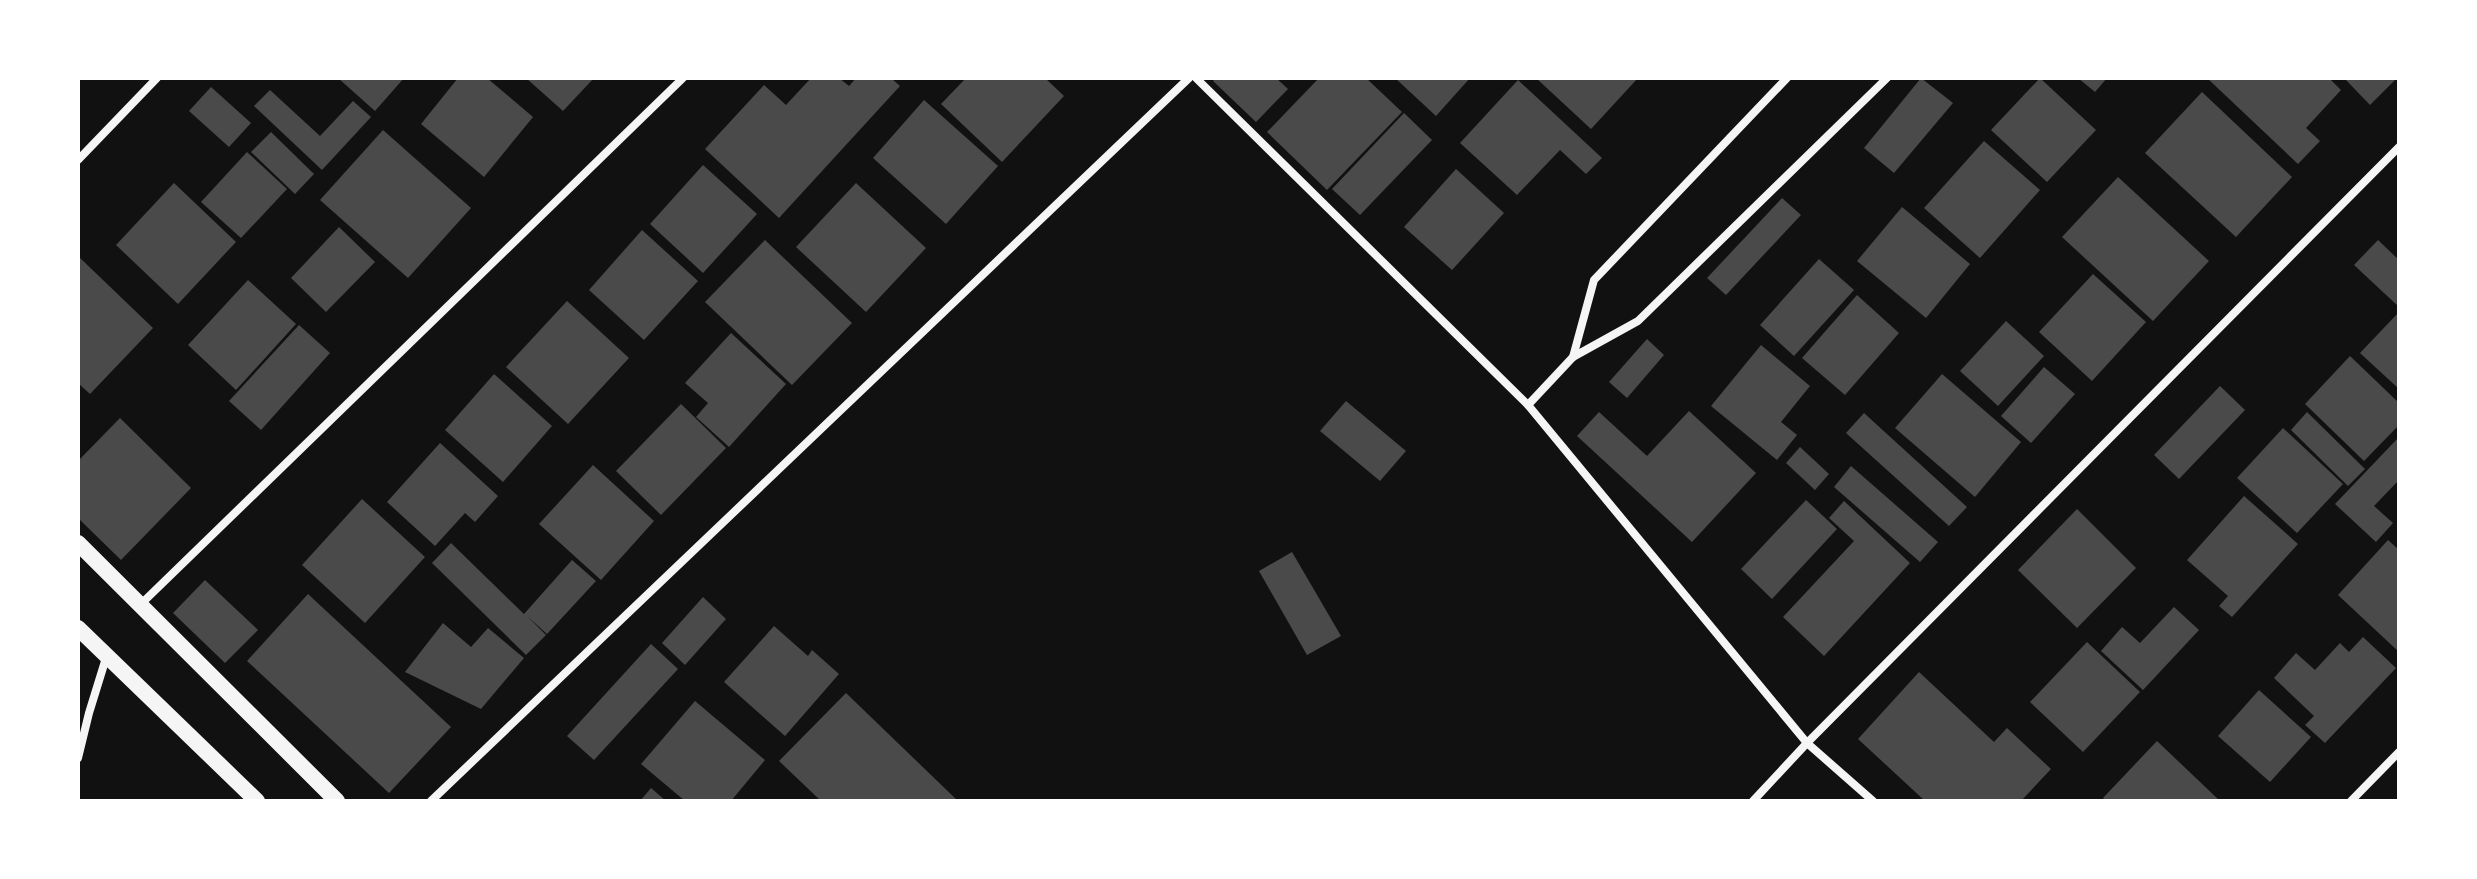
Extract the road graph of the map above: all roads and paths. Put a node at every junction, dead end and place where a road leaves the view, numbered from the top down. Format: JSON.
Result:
{"nodes":[{"id":1,"x":157,"y":78,"type":"edge"},
{"id":2,"x":683,"y":78,"type":"edge"},
{"id":3,"x":1189,"y":78,"type":"edge"},
{"id":4,"x":1196,"y":78,"type":"edge"},
{"id":5,"x":1787,"y":78,"type":"edge"},
{"id":6,"x":1887,"y":78,"type":"edge"},
{"id":7,"x":2399,"y":147,"type":"edge"},
{"id":8,"x":78,"y":160,"type":"edge"},
{"id":9,"x":1573,"y":357,"type":"junction"},
{"id":10,"x":1528,"y":405,"type":"junction"},
{"id":11,"x":78,"y":543,"type":"edge"},
{"id":12,"x":141,"y":604,"type":"junction"},
{"id":13,"x":78,"y":628,"type":"edge"},
{"id":14,"x":107,"y":657,"type":"junction"},
{"id":15,"x":1807,"y":743,"type":"junction"},
{"id":16,"x":2399,"y":752,"type":"edge"},
{"id":17,"x":78,"y":758,"type":"edge"},
{"id":18,"x":257,"y":801,"type":"edge"},
{"id":19,"x":337,"y":801,"type":"edge"},
{"id":20,"x":431,"y":801,"type":"edge"},
{"id":21,"x":1753,"y":801,"type":"edge"},
{"id":22,"x":1873,"y":801,"type":"edge"},
{"id":23,"x":2351,"y":801,"type":"edge"}],
"edges":[{"from":1,"to":8,"type":"street"},
{"from":2,"to":12,"type":"street"},
{"from":3,"to":20,"type":"street"},
{"from":4,"to":10,"type":"street"},
{"from":5,"to":9,"type":"street"},
{"from":6,"to":9,"type":"street"},
{"from":7,"to":15,"type":"street"},
{"from":9,"to":10,"type":"street"},
{"from":10,"to":15,"type":"street"},
{"from":11,"to":12,"type":"main road"},
{"from":12,"to":19,"type":"main road"},
{"from":13,"to":14,"type":"main road"},
{"from":14,"to":17,"type":"street"},
{"from":14,"to":18,"type":"main road"},
{"from":15,"to":21,"type":"street"},
{"from":15,"to":22,"type":"street"},
{"from":16,"to":23,"type":"street"}]}
